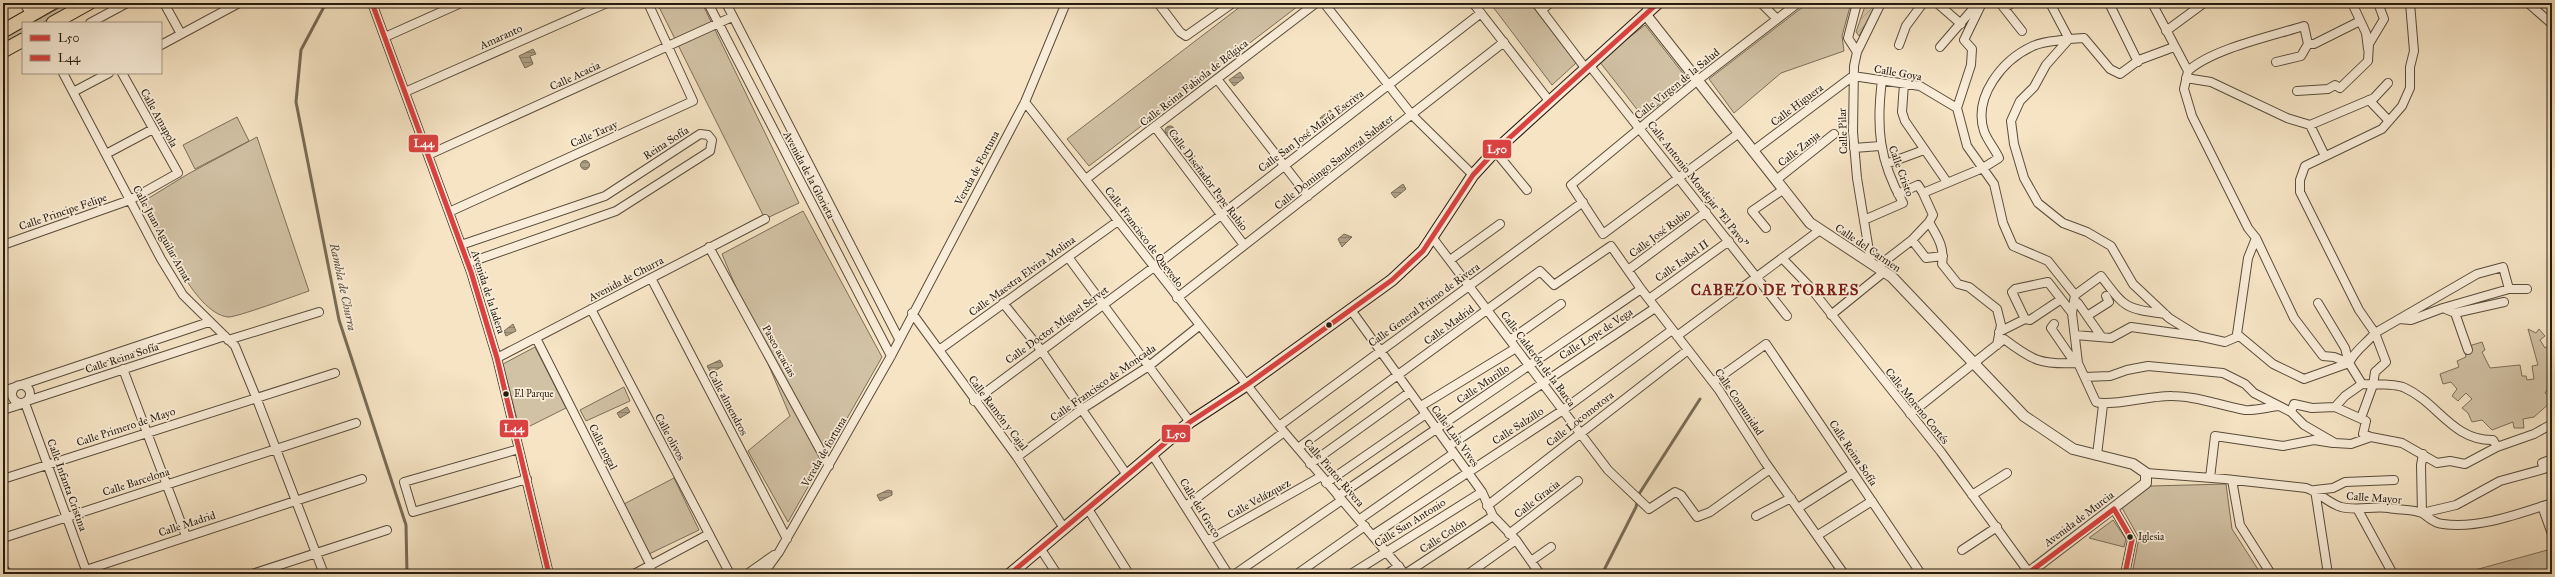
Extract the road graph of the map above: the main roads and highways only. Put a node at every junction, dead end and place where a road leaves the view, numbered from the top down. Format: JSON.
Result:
{"nodes":[{"id":1,"x":52,"y":3,"type":"edge"},
{"id":2,"x":90,"y":3,"type":"edge"},
{"id":3,"x":1650,"y":8,"type":"edge"},
{"id":4,"x":55,"y":22,"type":"edge"},
{"id":5,"x":3,"y":31,"type":"edge"},
{"id":6,"x":22,"y":41,"type":"edge"},
{"id":7,"x":3,"y":51,"type":"edge"},
{"id":8,"x":1010,"y":574,"type":"edge"}],
"edges":[{"from":1,"to":5,"type":"main road"},
{"from":2,"to":4,"type":"main road"},
{"from":3,"to":8,"type":"main road"},
{"from":6,"to":7,"type":"main road"}]}
